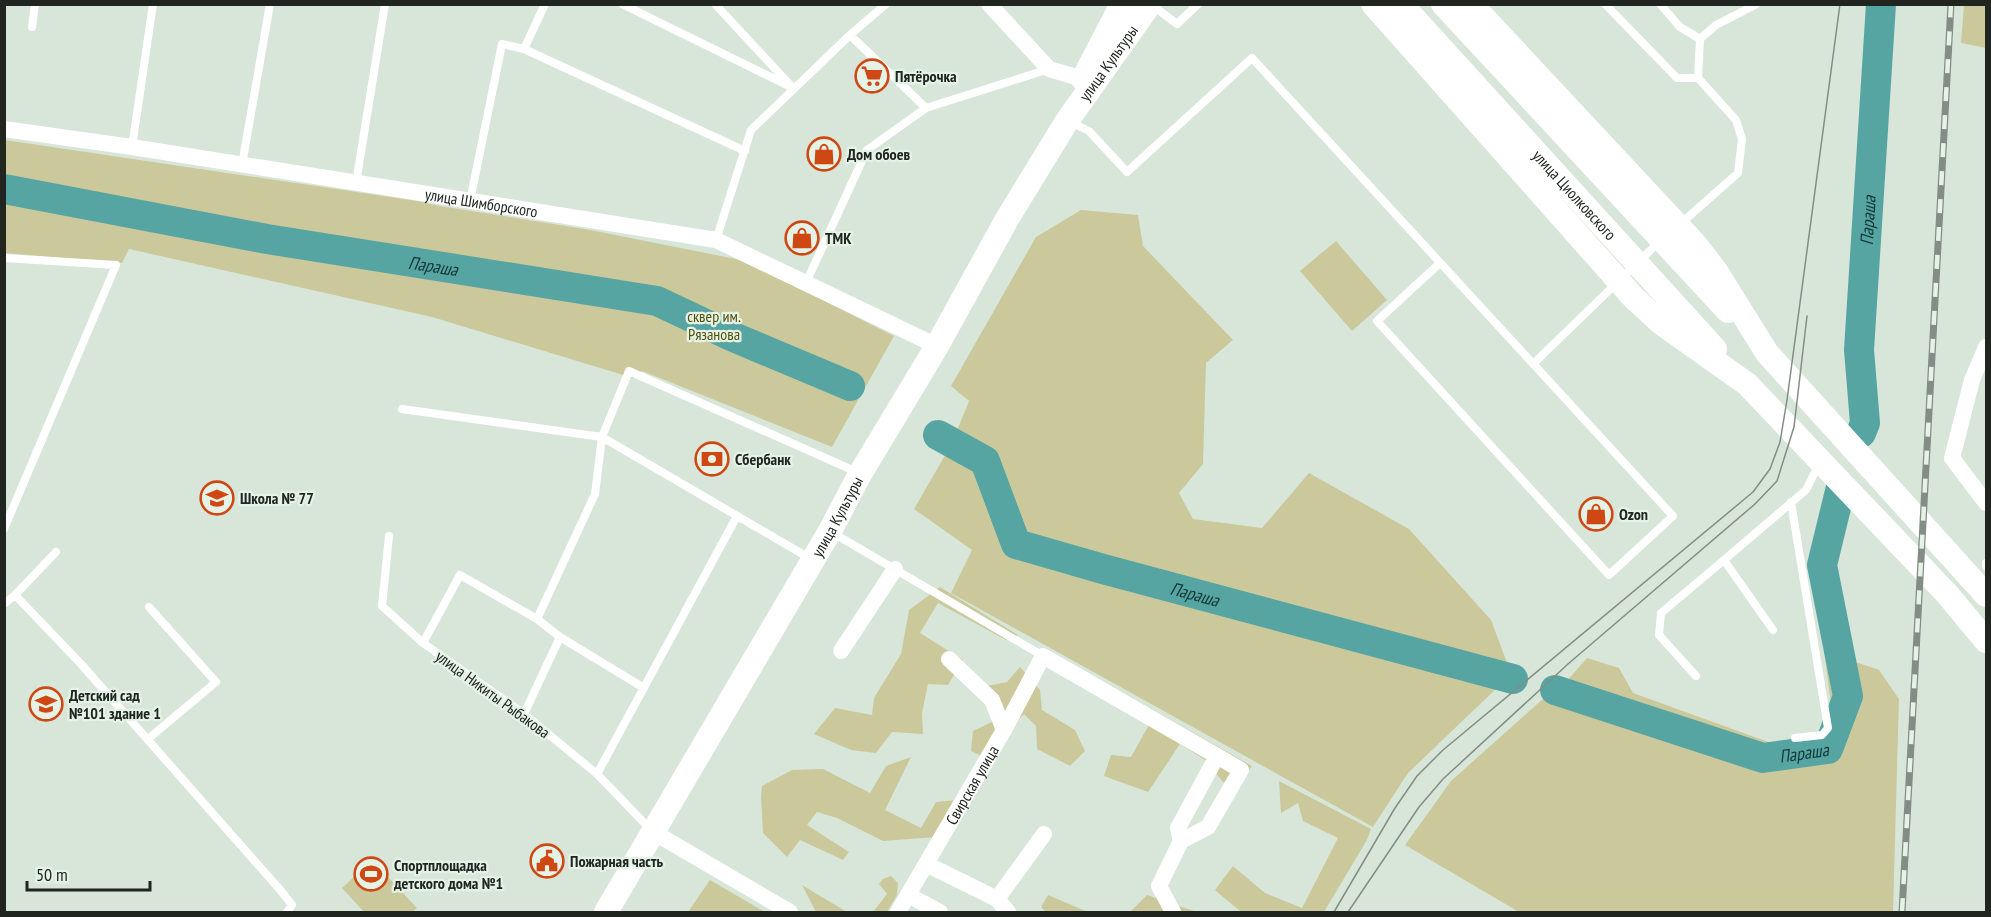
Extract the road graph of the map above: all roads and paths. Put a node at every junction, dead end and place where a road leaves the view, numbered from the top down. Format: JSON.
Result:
{"nodes":[{"id":1,"x":35,"y":4,"type":"edge"},
{"id":2,"x":153,"y":4,"type":"edge"},
{"id":3,"x":270,"y":4,"type":"edge"},
{"id":4,"x":385,"y":4,"type":"edge"},
{"id":5,"x":545,"y":4,"type":"edge"},
{"id":6,"x":622,"y":4,"type":"edge"},
{"id":7,"x":715,"y":4,"type":"edge"},
{"id":8,"x":886,"y":4,"type":"edge"},
{"id":9,"x":989,"y":4,"type":"edge"},
{"id":10,"x":1122,"y":4,"type":"edge"},
{"id":11,"x":1151,"y":4,"type":"edge"},
{"id":12,"x":1198,"y":4,"type":"edge"},
{"id":13,"x":1373,"y":4,"type":"edge"},
{"id":14,"x":1401,"y":4,"type":"edge"},
{"id":15,"x":1443,"y":4,"type":"edge"},
{"id":16,"x":1471,"y":4,"type":"edge"},
{"id":17,"x":1605,"y":4,"type":"edge"},
{"id":18,"x":1660,"y":4,"type":"edge"},
{"id":19,"x":1757,"y":4,"type":"edge"},
{"id":20,"x":32,"y":27,"type":"dead end"},
{"id":21,"x":850,"y":35,"type":"junction"},
{"id":22,"x":1700,"y":39,"type":"junction"},
{"id":23,"x":524,"y":49,"type":"junction"},
{"id":24,"x":1049,"y":69,"type":"junction"},
{"id":25,"x":1698,"y":78,"type":"junction"},
{"id":26,"x":1083,"y":79,"type":"junction"},
{"id":27,"x":793,"y":88,"type":"junction"},
{"id":28,"x":926,"y":108,"type":"junction"},
{"id":29,"x":1067,"y":120,"type":"junction"},
{"id":30,"x":4,"y":129,"type":"edge"},
{"id":31,"x":132,"y":147,"type":"junction"},
{"id":32,"x":745,"y":151,"type":"junction"},
{"id":33,"x":242,"y":165,"type":"junction"},
{"id":34,"x":356,"y":183,"type":"junction"},
{"id":35,"x":470,"y":201,"type":"junction"},
{"id":36,"x":716,"y":240,"type":"junction"},
{"id":37,"x":4,"y":258,"type":"edge"},
{"id":38,"x":1440,"y":263,"type":"junction"},
{"id":39,"x":805,"y":285,"type":"junction"},
{"id":40,"x":937,"y":346,"type":"junction"},
{"id":41,"x":1986,"y":347,"type":"edge"},
{"id":42,"x":1767,"y":353,"type":"junction"},
{"id":43,"x":1533,"y":363,"type":"junction"},
{"id":44,"x":1748,"y":384,"type":"junction"},
{"id":45,"x":402,"y":409,"type":"dead end"},
{"id":46,"x":602,"y":437,"type":"junction"},
{"id":47,"x":1820,"y":461,"type":"junction"},
{"id":48,"x":860,"y":474,"type":"junction"},
{"id":49,"x":1791,"y":502,"type":"junction"},
{"id":50,"x":1986,"y":503,"type":"edge"},
{"id":51,"x":737,"y":516,"type":"junction"},
{"id":52,"x":4,"y":529,"type":"edge"},
{"id":53,"x":830,"y":531,"type":"junction"},
{"id":54,"x":389,"y":536,"type":"dead end"},
{"id":55,"x":56,"y":552,"type":"dead end"},
{"id":56,"x":813,"y":560,"type":"junction"},
{"id":57,"x":1724,"y":560,"type":"junction"},
{"id":58,"x":895,"y":569,"type":"junction"},
{"id":59,"x":15,"y":595,"type":"junction"},
{"id":60,"x":1986,"y":595,"type":"edge"},
{"id":61,"x":4,"y":604,"type":"edge"},
{"id":62,"x":149,"y":607,"type":"dead end"},
{"id":63,"x":537,"y":619,"type":"junction"},
{"id":64,"x":1773,"y":630,"type":"dead end"},
{"id":65,"x":560,"y":638,"type":"junction"},
{"id":66,"x":1986,"y":640,"type":"edge"},
{"id":67,"x":423,"y":643,"type":"junction"},
{"id":68,"x":841,"y":651,"type":"dead end"},
{"id":69,"x":1043,"y":656,"type":"junction"},
{"id":70,"x":949,"y":659,"type":"dead end"},
{"id":71,"x":1696,"y":676,"type":"dead end"},
{"id":72,"x":644,"y":688,"type":"junction"},
{"id":73,"x":524,"y":714,"type":"junction"},
{"id":74,"x":1004,"y":730,"type":"junction"},
{"id":75,"x":1795,"y":738,"type":"dead end"},
{"id":76,"x":148,"y":739,"type":"junction"},
{"id":77,"x":1217,"y":756,"type":"junction"},
{"id":78,"x":597,"y":774,"type":"junction"},
{"id":79,"x":653,"y":832,"type":"junction"},
{"id":80,"x":1044,"y":834,"type":"dead end"},
{"id":81,"x":1181,"y":841,"type":"junction"},
{"id":82,"x":926,"y":864,"type":"junction"},
{"id":83,"x":908,"y":895,"type":"junction"},
{"id":84,"x":998,"y":899,"type":"junction"},
{"id":85,"x":287,"y":912,"type":"edge"},
{"id":86,"x":606,"y":912,"type":"edge"},
{"id":87,"x":790,"y":912,"type":"edge"},
{"id":88,"x":898,"y":912,"type":"edge"},
{"id":89,"x":940,"y":912,"type":"edge"},
{"id":90,"x":1008,"y":912,"type":"edge"},
{"id":91,"x":1173,"y":912,"type":"edge"}],
"edges":[{"from":1,"to":20,"type":"lane"},
{"from":2,"to":31,"type":"lane"},
{"from":3,"to":33,"type":"lane"},
{"from":4,"to":34,"type":"lane"},
{"from":5,"to":23,"type":"lane"},
{"from":6,"to":27,"type":"lane"},
{"from":7,"to":27,"type":"lane"},
{"from":8,"to":21,"type":"lane"},
{"from":9,"to":24,"type":"street"},
{"from":10,"to":26,"type":"main road","name":"улица Культуры"},
{"from":11,"to":12,"type":"lane"},
{"from":11,"to":29,"type":"main road","name":"улица Культуры"},
{"from":13,"to":44,"type":"main road"},
{"from":14,"to":44,"type":"main road","name":"улица Циолковского"},
{"from":15,"to":42,"type":"main road","name":"улица Циолковского"},
{"from":16,"to":42,"type":"main road"},
{"from":17,"to":25,"type":"lane"},
{"from":18,"to":22,"type":"lane"},
{"from":19,"to":22,"type":"lane"},
{"from":21,"to":27,"type":"lane"},
{"from":21,"to":28,"type":"lane"},
{"from":22,"to":25,"type":"lane"},
{"from":23,"to":32,"type":"lane"},
{"from":23,"to":35,"type":"lane"},
{"from":24,"to":26,"type":"street"},
{"from":24,"to":28,"type":"lane"},
{"from":25,"to":43,"type":"lane"},
{"from":26,"to":29,"type":"main road","name":"улица Культуры"},
{"from":27,"to":32,"type":"lane"},
{"from":28,"to":39,"type":"lane"},
{"from":29,"to":38,"type":"lane"},
{"from":29,"to":40,"type":"main road","name":"улица Культуры"},
{"from":30,"to":31,"type":"street","name":"улица Шимборского"},
{"from":31,"to":33,"type":"street","name":"улица Шимборского"},
{"from":32,"to":36,"type":"lane"},
{"from":33,"to":34,"type":"street","name":"улица Шимборского"},
{"from":34,"to":35,"type":"street","name":"улица Шимборского"},
{"from":35,"to":36,"type":"street","name":"улица Шимборского"},
{"from":36,"to":39,"type":"street","name":"улица Шимборского"},
{"from":37,"to":52,"type":"lane"},
{"from":38,"to":43,"type":"lane"},
{"from":38,"to":43,"type":"lane"},
{"from":39,"to":40,"type":"street","name":"улица Шимборского"},
{"from":40,"to":48,"type":"main road","name":"улица Культуры"},
{"from":41,"to":50,"type":"street"},
{"from":42,"to":60,"type":"main road"},
{"from":44,"to":47,"type":"main road"},
{"from":45,"to":46,"type":"lane"},
{"from":46,"to":48,"type":"lane"},
{"from":46,"to":51,"type":"lane"},
{"from":46,"to":63,"type":"lane"},
{"from":47,"to":49,"type":"lane"},
{"from":47,"to":66,"type":"main road"},
{"from":48,"to":53,"type":"main road","name":"улица Культуры"},
{"from":49,"to":57,"type":"lane"},
{"from":49,"to":75,"type":"lane"},
{"from":51,"to":56,"type":"lane"},
{"from":51,"to":72,"type":"lane"},
{"from":53,"to":56,"type":"main road","name":"улица Культуры"},
{"from":53,"to":58,"type":"lane"},
{"from":54,"to":67,"type":"lane","name":"улица Никиты Рыбакова"},
{"from":55,"to":59,"type":"lane"},
{"from":56,"to":79,"type":"main road","name":"улица Культуры"},
{"from":57,"to":64,"type":"lane"},
{"from":57,"to":71,"type":"lane"},
{"from":58,"to":68,"type":"street"},
{"from":58,"to":69,"type":"lane"},
{"from":59,"to":61,"type":"lane"},
{"from":59,"to":76,"type":"lane"},
{"from":62,"to":76,"type":"lane"},
{"from":63,"to":65,"type":"lane"},
{"from":63,"to":67,"type":"lane"},
{"from":65,"to":72,"type":"lane"},
{"from":65,"to":73,"type":"lane"},
{"from":67,"to":73,"type":"lane","name":"улица Никиты Рыбакова"},
{"from":69,"to":74,"type":"street","name":"Свирская улица"},
{"from":69,"to":77,"type":"street"},
{"from":70,"to":74,"type":"street"},
{"from":72,"to":78,"type":"lane"},
{"from":73,"to":78,"type":"lane","name":"улица Никиты Рыбакова"},
{"from":74,"to":82,"type":"street","name":"Свирская улица"},
{"from":76,"to":85,"type":"lane"},
{"from":77,"to":81,"type":"street"},
{"from":77,"to":81,"type":"street"},
{"from":78,"to":79,"type":"lane","name":"улица Никиты Рыбакова"},
{"from":79,"to":86,"type":"main road","name":"улица Культуры"},
{"from":79,"to":87,"type":"street"},
{"from":80,"to":84,"type":"street"},
{"from":81,"to":91,"type":"street"},
{"from":82,"to":83,"type":"street","name":"Свирская улица"},
{"from":82,"to":84,"type":"street"},
{"from":83,"to":88,"type":"street","name":"Свирская улица"},
{"from":83,"to":89,"type":"street"},
{"from":84,"to":90,"type":"street"}]}
